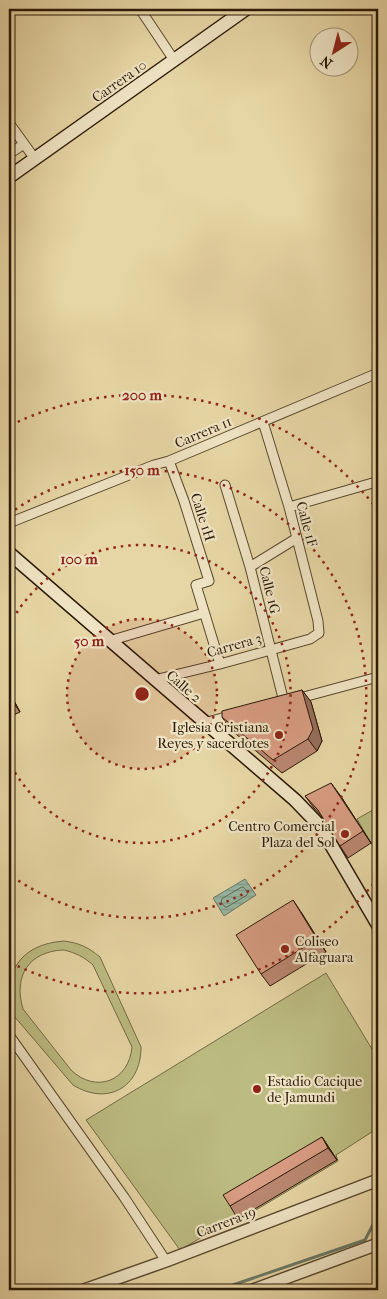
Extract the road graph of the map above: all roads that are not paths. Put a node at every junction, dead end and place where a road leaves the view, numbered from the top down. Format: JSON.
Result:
{"nodes":[{"id":1,"x":140,"y":9,"type":"edge"},
{"id":2,"x":246,"y":9,"type":"edge"},
{"id":3,"x":174,"y":60,"type":"junction"},
{"id":4,"x":9,"y":123,"type":"edge"},
{"id":5,"x":24,"y":144,"type":"junction"},
{"id":6,"x":9,"y":154,"type":"edge"},
{"id":7,"x":35,"y":159,"type":"junction"},
{"id":8,"x":9,"y":177,"type":"edge"},
{"id":9,"x":378,"y":373,"type":"edge"},
{"id":10,"x":263,"y":422,"type":"junction"},
{"id":11,"x":169,"y":461,"type":"junction"},
{"id":12,"x":376,"y":482,"type":"dead end"},
{"id":13,"x":225,"y":485,"type":"dead end"},
{"id":14,"x":290,"y":508,"type":"junction"},
{"id":15,"x":9,"y":523,"type":"edge"},
{"id":16,"x":297,"y":538,"type":"junction"},
{"id":17,"x":9,"y":553,"type":"edge"},
{"id":18,"x":250,"y":567,"type":"junction"},
{"id":19,"x":204,"y":613,"type":"junction"},
{"id":20,"x":320,"y":633,"type":"joint"},
{"id":21,"x":110,"y":641,"type":"junction"},
{"id":22,"x":270,"y":650,"type":"junction"},
{"id":23,"x":220,"y":664,"type":"junction"},
{"id":24,"x":378,"y":677,"type":"edge"},
{"id":25,"x":154,"y":680,"type":"junction"},
{"id":26,"x":240,"y":714,"type":"edge"},
{"id":27,"x":204,"y":723,"type":"junction"},
{"id":28,"x":378,"y":925,"type":"edge"},
{"id":29,"x":9,"y":1035,"type":"edge"},
{"id":30,"x":378,"y":1180,"type":"edge"},
{"id":31,"x":378,"y":1244,"type":"edge"},
{"id":32,"x":166,"y":1261,"type":"junction"},
{"id":33,"x":84,"y":1290,"type":"edge"},
{"id":34,"x":252,"y":1290,"type":"edge"}],
"edges":[{"from":1,"to":3,"type":"street"},
{"from":2,"to":3,"type":"main road","name":"Carrera 10"},
{"from":3,"to":7,"type":"main road","name":"Carrera 10"},
{"from":4,"to":5,"type":"street"},
{"from":5,"to":6,"type":"street"},
{"from":5,"to":7,"type":"street"},
{"from":7,"to":8,"type":"main road","name":"Carrera 10"},
{"from":9,"to":10,"type":"street","name":"Carrera 11"},
{"from":10,"to":11,"type":"street","name":"Carrera 11"},
{"from":10,"to":14,"type":"street","name":"Calle 1F"},
{"from":11,"to":15,"type":"street","name":"Carrera 11"},
{"from":11,"to":19,"type":"street","name":"Calle 1H"},
{"from":12,"to":14,"type":"street"},
{"from":13,"to":18,"type":"street","name":"Calle 1G"},
{"from":14,"to":16,"type":"street","name":"Calle 1F"},
{"from":16,"to":18,"type":"street"},
{"from":16,"to":20,"type":"street","name":"Calle 1F"},
{"from":17,"to":21,"type":"main road","name":"Calle 2"},
{"from":18,"to":22,"type":"street","name":"Calle 1G"},
{"from":19,"to":21,"type":"street"},
{"from":19,"to":23,"type":"street"},
{"from":20,"to":22,"type":"street","name":"Carrera 3"},
{"from":21,"to":25,"type":"main road","name":"Calle 2"},
{"from":22,"to":23,"type":"street","name":"Carrera 3"},
{"from":22,"to":24,"type":"street","name":"Calle 1G"},
{"from":23,"to":25,"type":"street","name":"Carrera 3"},
{"from":25,"to":27,"type":"main road","name":"Calle 2"},
{"from":26,"to":27,"type":"street"},
{"from":27,"to":28,"type":"main road","name":"Calle 2"},
{"from":29,"to":32,"type":"street"},
{"from":30,"to":32,"type":"street","name":"Carrera 19"},
{"from":31,"to":34,"type":"street"},
{"from":32,"to":33,"type":"street","name":"Carrera 19"}]}
